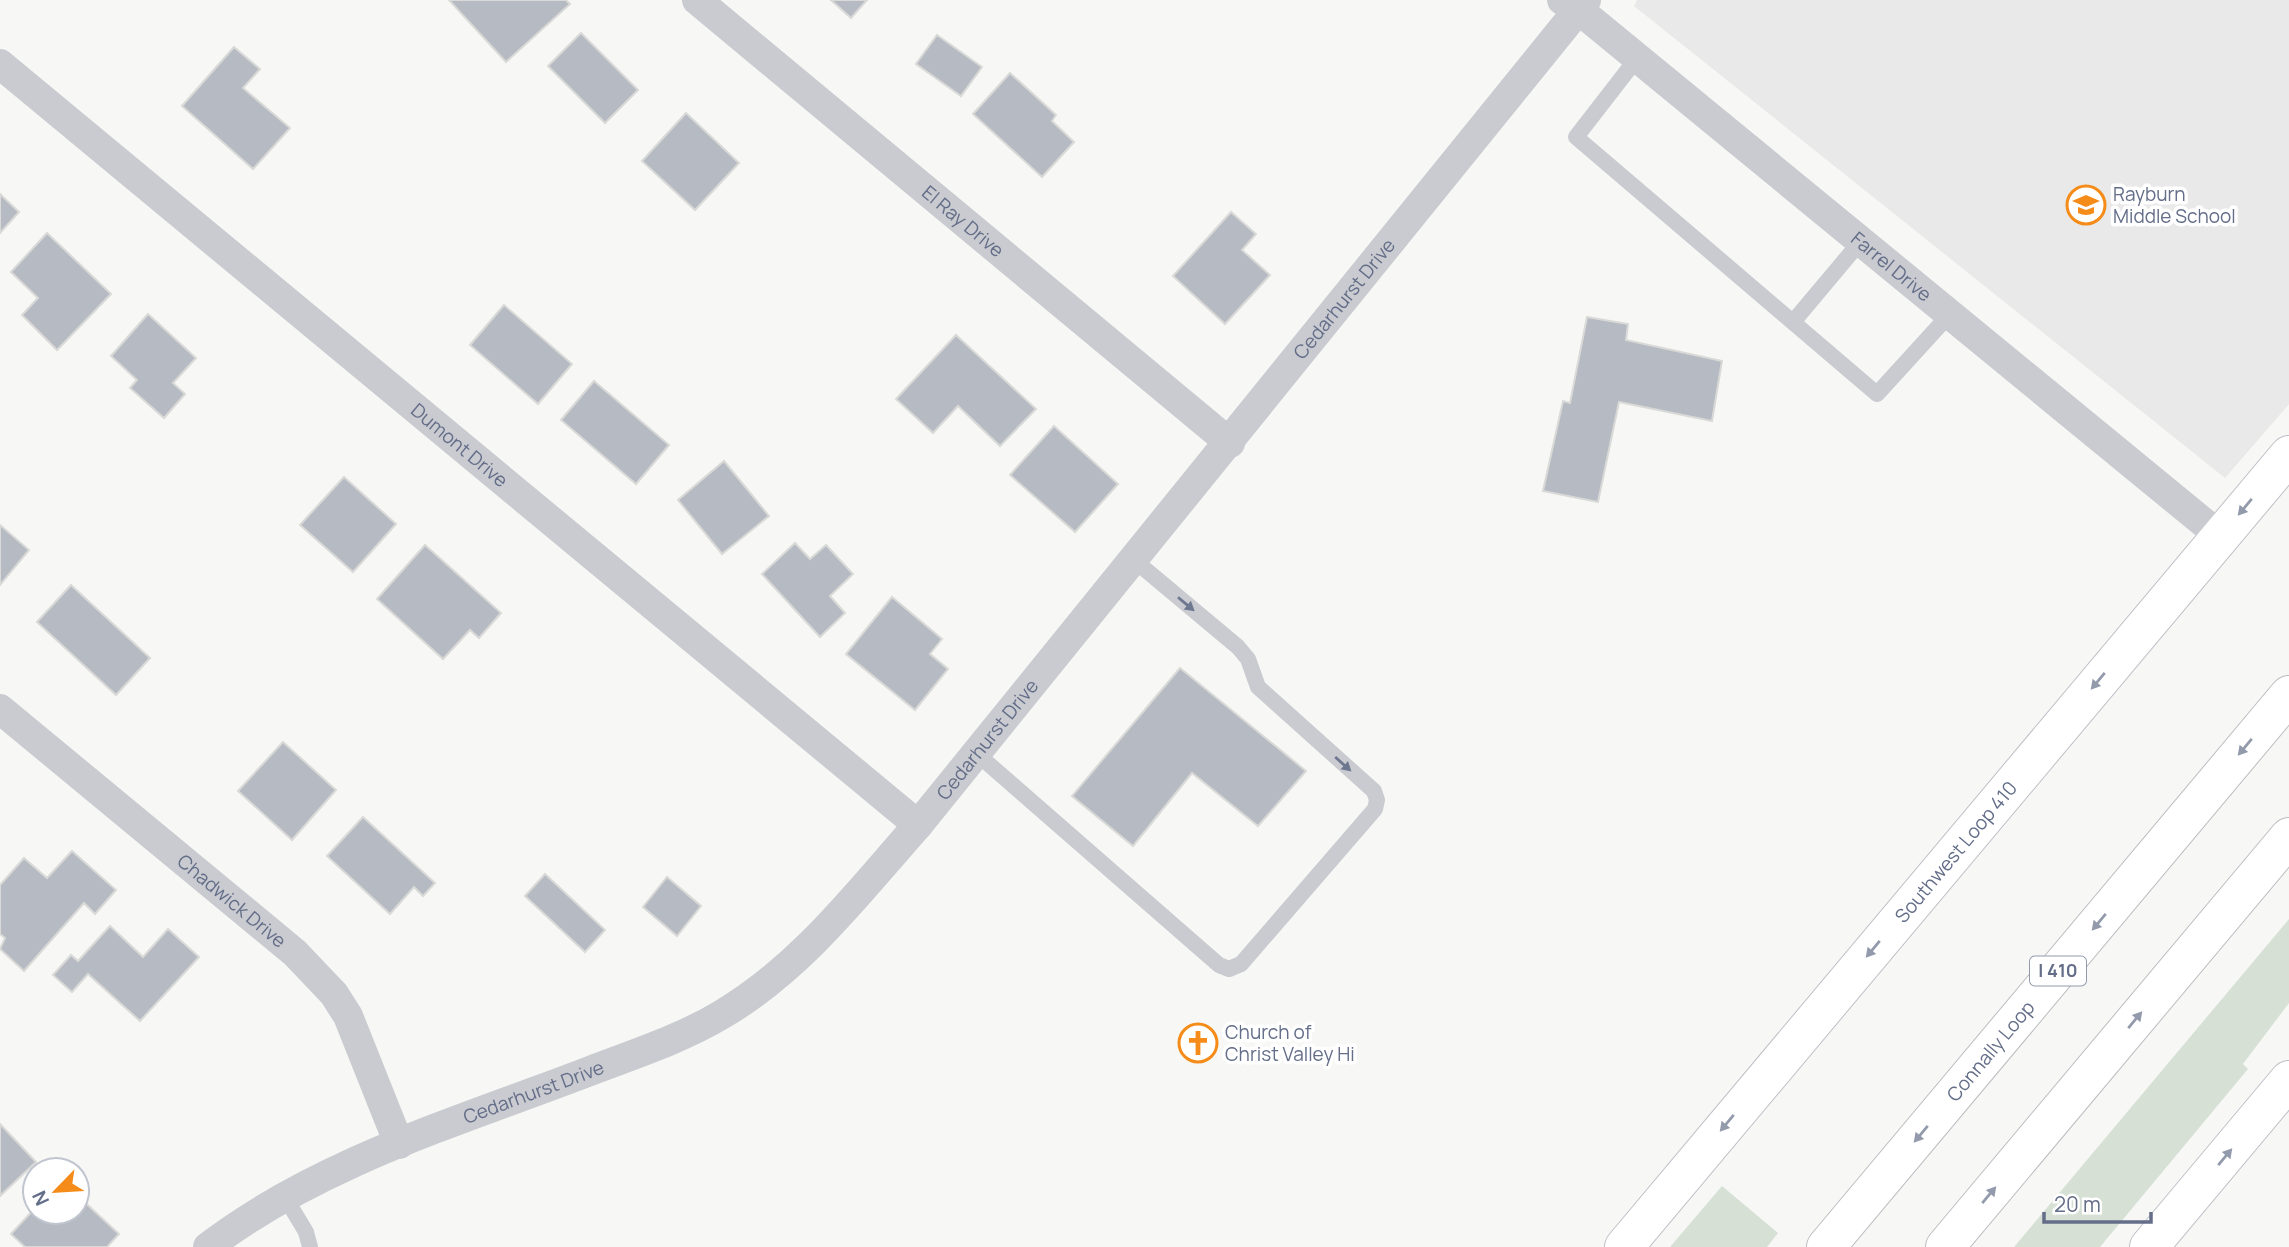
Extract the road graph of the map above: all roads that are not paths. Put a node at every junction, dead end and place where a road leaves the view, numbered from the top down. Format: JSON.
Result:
{"nodes":[{"id":1,"x":697,"y":0,"type":"edge"},
{"id":2,"x":1575,"y":3,"type":"edge"},
{"id":3,"x":1638,"y":57,"type":"junction"},
{"id":4,"x":0,"y":64,"type":"edge"},
{"id":5,"x":1861,"y":241,"type":"junction"},
{"id":6,"x":1950,"y":314,"type":"junction"},
{"id":7,"x":1793,"y":322,"type":"junction"},
{"id":8,"x":1230,"y":443,"type":"junction"},
{"id":9,"x":2289,"y":455,"type":"edge"},
{"id":10,"x":2220,"y":536,"type":"junction"},
{"id":11,"x":1134,"y":560,"type":"junction"},
{"id":12,"x":2289,"y":695,"type":"edge"},
{"id":13,"x":0,"y":709,"type":"edge"},
{"id":14,"x":976,"y":753,"type":"junction"},
{"id":15,"x":918,"y":825,"type":"junction"},
{"id":16,"x":2289,"y":837,"type":"edge"},
{"id":17,"x":2289,"y":1080,"type":"edge"},
{"id":18,"x":399,"y":1144,"type":"junction"},
{"id":19,"x":285,"y":1196,"type":"junction"},
{"id":20,"x":208,"y":1247,"type":"edge"},
{"id":21,"x":310,"y":1247,"type":"edge"},
{"id":22,"x":1623,"y":1247,"type":"edge"},
{"id":23,"x":1826,"y":1247,"type":"edge"},
{"id":24,"x":1945,"y":1247,"type":"edge"},
{"id":25,"x":2149,"y":1247,"type":"edge"}],
"edges":[{"from":1,"to":8,"type":"street","name":"El Ray Drive"},
{"from":2,"to":3,"type":"street","name":"Farrel Drive"},
{"from":2,"to":8,"type":"street","name":"Cedarhurst Drive"},
{"from":3,"to":5,"type":"street","name":"Farrel Drive"},
{"from":3,"to":7,"type":"lane"},
{"from":4,"to":15,"type":"street","name":"Dumont Drive"},
{"from":5,"to":6,"type":"street","name":"Farrel Drive"},
{"from":5,"to":7,"type":"lane"},
{"from":6,"to":7,"type":"lane"},
{"from":6,"to":10,"type":"street","name":"Farrel Drive"},
{"from":8,"to":11,"type":"street","name":"Cedarhurst Drive"},
{"from":9,"to":10,"type":"main road","name":"Southwest Loop 410","one_way":true},
{"from":10,"to":22,"type":"main road","name":"Southwest Loop 410","one_way":true},
{"from":11,"to":14,"type":"street","name":"Cedarhurst Drive"},
{"from":11,"to":14,"type":"lane","one_way":true},
{"from":12,"to":23,"type":"main road","name":"Connally Loop","number":"I 410","one_way":true},
{"from":13,"to":18,"type":"street","name":"Chadwick Drive"},
{"from":14,"to":15,"type":"street","name":"Cedarhurst Drive"},
{"from":15,"to":18,"type":"street","name":"Cedarhurst Drive"},
{"from":24,"to":16,"type":"main road","one_way":true},
{"from":25,"to":17,"type":"main road","one_way":true},
{"from":18,"to":19,"type":"street","name":"Cedarhurst Drive"},
{"from":19,"to":20,"type":"street","name":"Cedarhurst Drive"},
{"from":19,"to":21,"type":"lane"}]}
